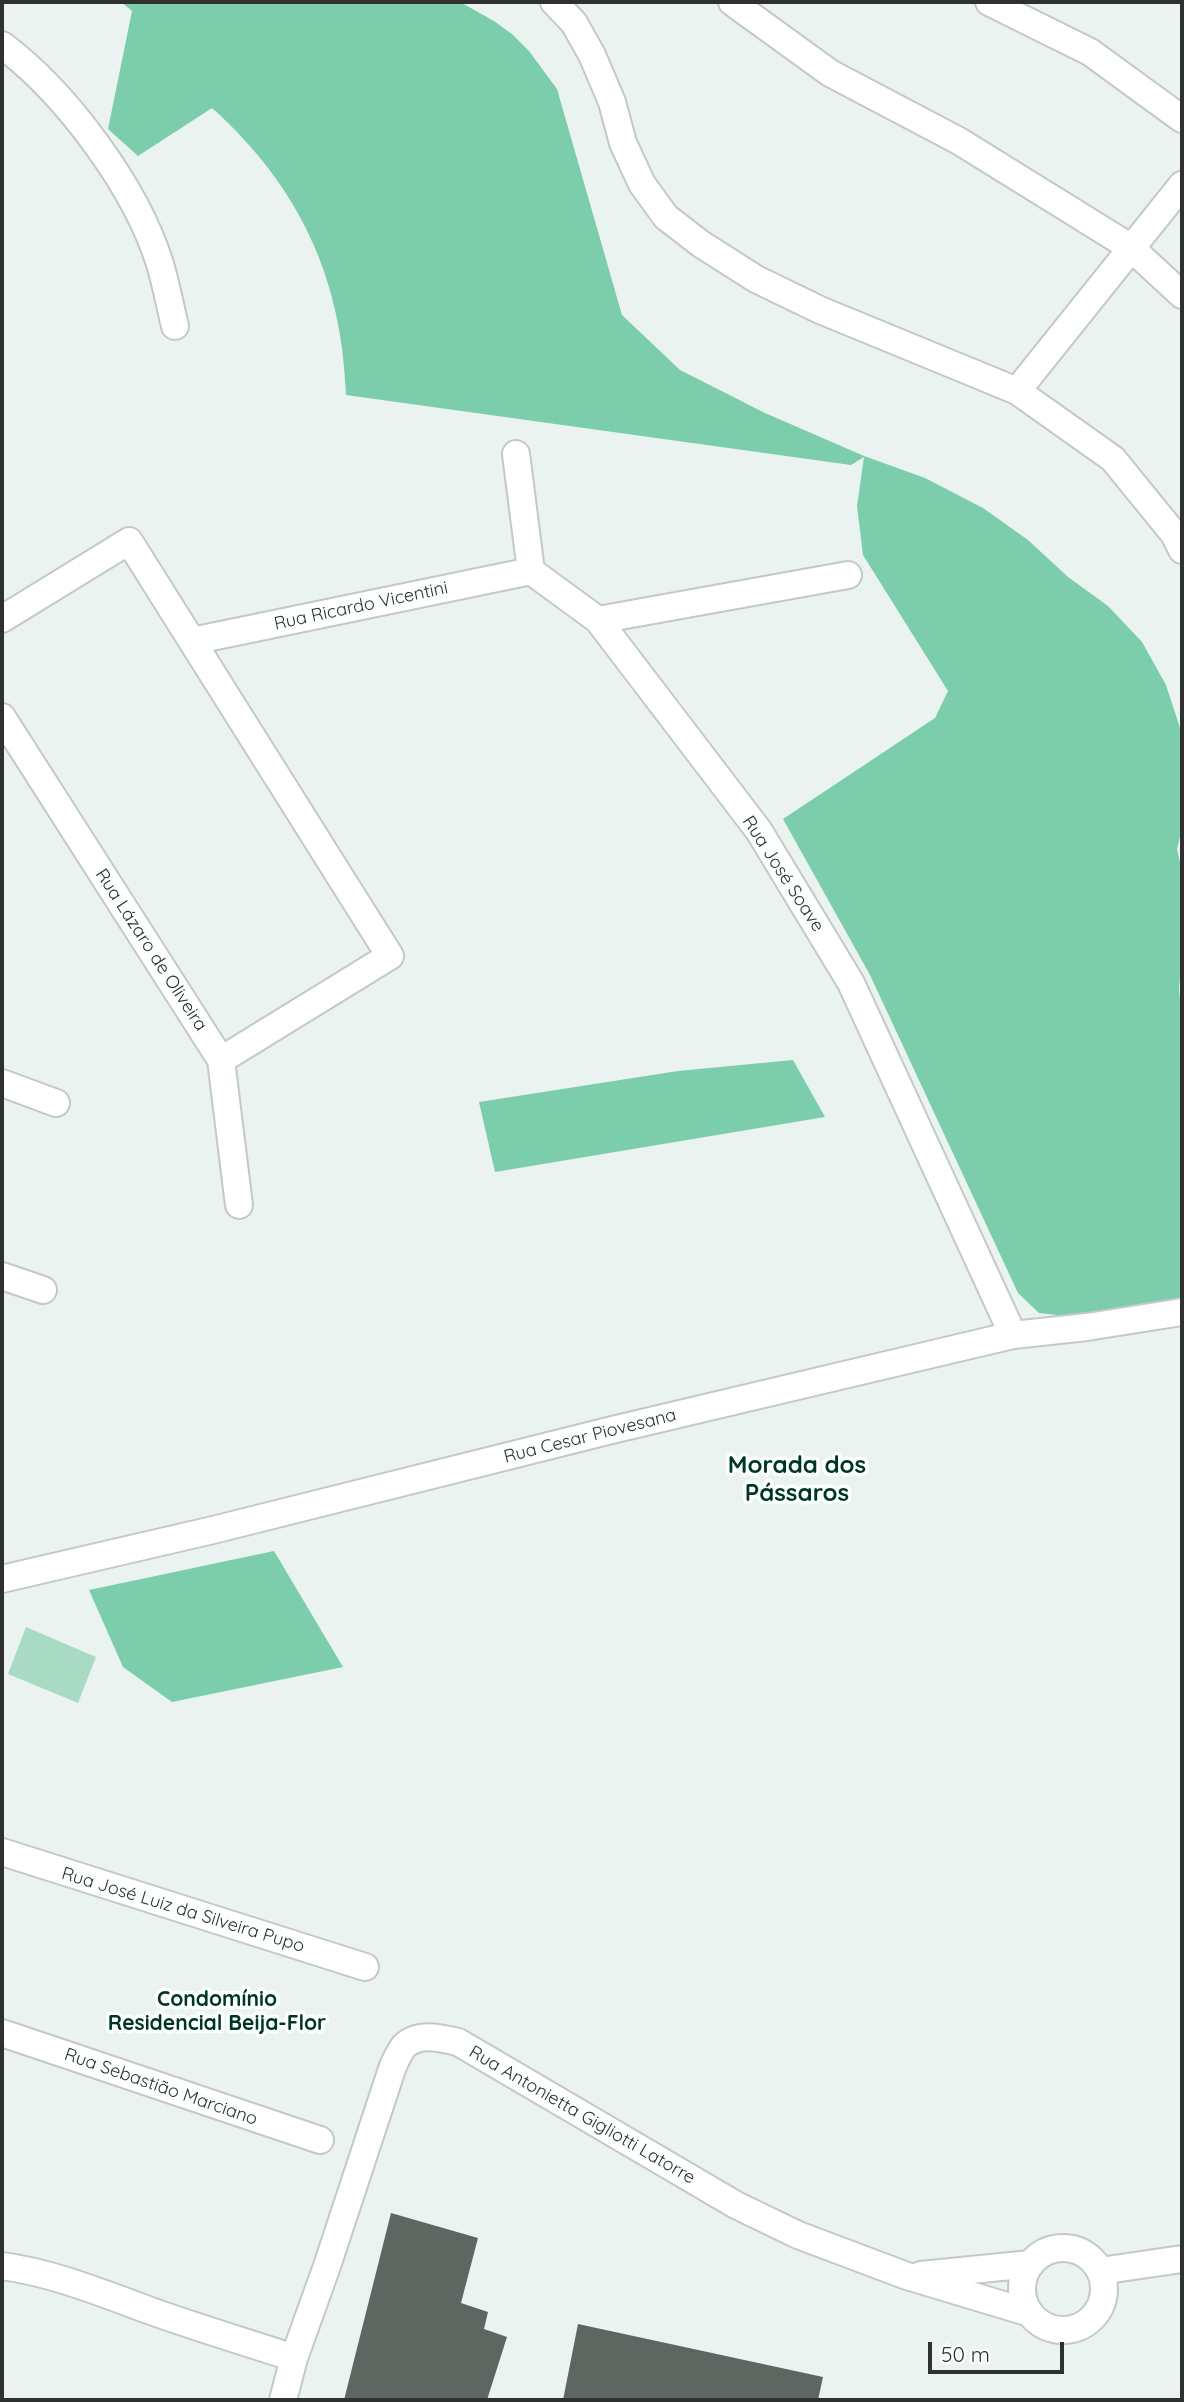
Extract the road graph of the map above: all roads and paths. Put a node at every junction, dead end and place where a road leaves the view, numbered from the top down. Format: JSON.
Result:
{"nodes":[{"id":1,"x":555,"y":2,"type":"edge"},
{"id":2,"x":732,"y":2,"type":"edge"},
{"id":3,"x":989,"y":2,"type":"edge"},
{"id":4,"x":2,"y":45,"type":"edge"},
{"id":5,"x":1182,"y":119,"type":"edge"},
{"id":6,"x":1182,"y":185,"type":"edge"},
{"id":7,"x":1130,"y":247,"type":"junction"},
{"id":8,"x":1182,"y":295,"type":"edge"},
{"id":9,"x":175,"y":326,"type":"dead end"},
{"id":10,"x":1017,"y":391,"type":"junction"},
{"id":11,"x":516,"y":454,"type":"dead end"},
{"id":12,"x":1182,"y":550,"type":"edge"},
{"id":13,"x":531,"y":571,"type":"junction"},
{"id":14,"x":848,"y":575,"type":"dead end"},
{"id":15,"x":2,"y":619,"type":"edge"},
{"id":16,"x":598,"y":620,"type":"junction"},
{"id":17,"x":192,"y":641,"type":"junction"},
{"id":18,"x":2,"y":717,"type":"edge"},
{"id":19,"x":221,"y":1060,"type":"junction"},
{"id":20,"x":2,"y":1083,"type":"edge"},
{"id":21,"x":57,"y":1103,"type":"dead end"},
{"id":22,"x":239,"y":1205,"type":"dead end"},
{"id":23,"x":2,"y":1276,"type":"edge"},
{"id":24,"x":43,"y":1290,"type":"dead end"},
{"id":25,"x":1182,"y":1312,"type":"edge"},
{"id":26,"x":1013,"y":1335,"type":"junction"},
{"id":27,"x":2,"y":1579,"type":"edge"},
{"id":28,"x":2,"y":1852,"type":"edge"},
{"id":29,"x":365,"y":1967,"type":"dead end"},
{"id":30,"x":2,"y":2033,"type":"edge"},
{"id":31,"x":320,"y":2140,"type":"dead end"},
{"id":32,"x":1182,"y":2259,"type":"edge"},
{"id":33,"x":1031,"y":2264,"type":"junction"},
{"id":34,"x":2,"y":2266,"type":"edge"},
{"id":35,"x":1100,"y":2271,"type":"junction"},
{"id":36,"x":907,"y":2276,"type":"junction"},
{"id":37,"x":1030,"y":2313,"type":"junction"},
{"id":38,"x":294,"y":2358,"type":"junction"},
{"id":39,"x":284,"y":2400,"type":"edge"}],
"edges":[{"from":1,"to":10,"type":"street"},
{"from":2,"to":7,"type":"street"},
{"from":3,"to":5,"type":"street"},
{"from":4,"to":9,"type":"street"},
{"from":6,"to":7,"type":"street"},
{"from":7,"to":8,"type":"street"},
{"from":7,"to":10,"type":"street"},
{"from":10,"to":12,"type":"street"},
{"from":11,"to":13,"type":"street"},
{"from":13,"to":16,"type":"street","name":"Rua José Soave"},
{"from":13,"to":17,"type":"street","name":"Rua Ricardo Vicentini"},
{"from":14,"to":16,"type":"street"},
{"from":15,"to":17,"type":"street"},
{"from":16,"to":26,"type":"street","name":"Rua José Soave"},
{"from":17,"to":19,"type":"street"},
{"from":18,"to":19,"type":"street","name":"Rua Lázaro de Oliveira"},
{"from":19,"to":22,"type":"street","name":"Rua Lázaro de Oliveira"},
{"from":20,"to":21,"type":"street"},
{"from":23,"to":24,"type":"street"},
{"from":25,"to":26,"type":"street","name":"Rua Cesar Piovesana"},
{"from":26,"to":27,"type":"street","name":"Rua Cesar Piovesana"},
{"from":28,"to":29,"type":"street","name":"Rua José Luiz da Silveira Pupo"},
{"from":30,"to":31,"type":"street","name":"Rua Sebastião Marciano"},
{"from":32,"to":35,"type":"street"},
{"from":33,"to":35,"type":"street"},
{"from":33,"to":36,"type":"street"},
{"from":33,"to":37,"type":"street"},
{"from":34,"to":38,"type":"street"},
{"from":35,"to":37,"type":"street"},
{"from":36,"to":37,"type":"street"},
{"from":36,"to":38,"type":"street","name":"Rua Antonietta Gigliotti Latorre"},
{"from":38,"to":39,"type":"street","name":"Rua Antonietta Gigliotti Latorre"}]}
